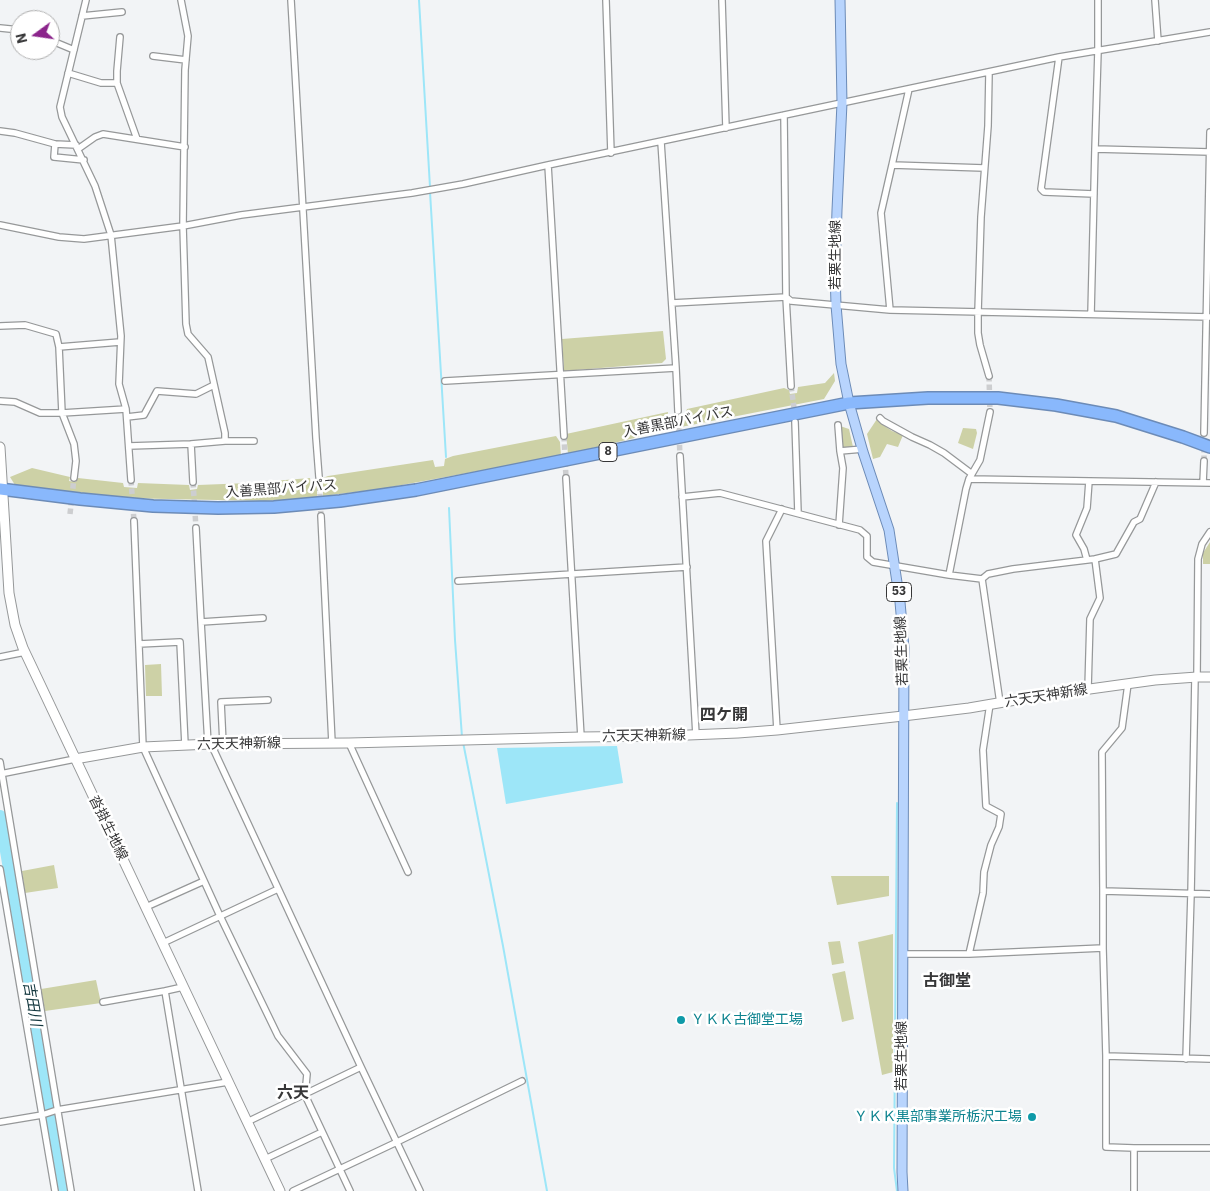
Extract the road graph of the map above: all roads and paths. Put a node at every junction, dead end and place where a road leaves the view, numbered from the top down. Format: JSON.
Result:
{"nodes":[{"id":1,"x":86,"y":0,"type":"edge"},
{"id":2,"x":181,"y":0,"type":"edge"},
{"id":3,"x":291,"y":0,"type":"edge"},
{"id":4,"x":606,"y":0,"type":"edge"},
{"id":5,"x":722,"y":0,"type":"edge"},
{"id":6,"x":840,"y":0,"type":"edge"},
{"id":7,"x":1098,"y":0,"type":"edge"},
{"id":8,"x":1155,"y":0,"type":"edge"},
{"id":9,"x":122,"y":12,"type":"dead end"},
{"id":10,"x":82,"y":16,"type":"junction"},
{"id":11,"x":1210,"y":32,"type":"edge"},
{"id":12,"x":120,"y":37,"type":"dead end"},
{"id":13,"x":1158,"y":41,"type":"junction"},
{"id":14,"x":60,"y":44,"type":"edge"},
{"id":15,"x":74,"y":50,"type":"junction"},
{"id":16,"x":1098,"y":51,"type":"junction"},
{"id":17,"x":153,"y":56,"type":"dead end"},
{"id":18,"x":1059,"y":57,"type":"junction"},
{"id":19,"x":186,"y":60,"type":"junction"},
{"id":20,"x":990,"y":73,"type":"junction"},
{"id":21,"x":68,"y":74,"type":"junction"},
{"id":22,"x":117,"y":83,"type":"junction"},
{"id":23,"x":908,"y":89,"type":"junction"},
{"id":24,"x":842,"y":103,"type":"junction"},
{"id":25,"x":784,"y":115,"type":"junction"},
{"id":26,"x":726,"y":128,"type":"junction"},
{"id":27,"x":0,"y":131,"type":"edge"},
{"id":28,"x":1210,"y":132,"type":"edge"},
{"id":29,"x":136,"y":138,"type":"junction"},
{"id":30,"x":661,"y":142,"type":"junction"},
{"id":31,"x":55,"y":144,"type":"junction"},
{"id":32,"x":77,"y":147,"type":"junction"},
{"id":33,"x":185,"y":147,"type":"junction"},
{"id":34,"x":1095,"y":149,"type":"junction"},
{"id":35,"x":1210,"y":152,"type":"edge"},
{"id":36,"x":611,"y":153,"type":"junction"},
{"id":37,"x":84,"y":160,"type":"junction"},
{"id":38,"x":548,"y":165,"type":"junction"},
{"id":39,"x":892,"y":165,"type":"junction"},
{"id":40,"x":984,"y":168,"type":"junction"},
{"id":41,"x":1094,"y":194,"type":"junction"},
{"id":42,"x":303,"y":208,"type":"junction"},
{"id":43,"x":0,"y":225,"type":"edge"},
{"id":44,"x":183,"y":226,"type":"junction"},
{"id":45,"x":111,"y":235,"type":"junction"},
{"id":46,"x":786,"y":297,"type":"junction"},
{"id":47,"x":672,"y":303,"type":"junction"},
{"id":48,"x":836,"y":305,"type":"junction"},
{"id":49,"x":890,"y":310,"type":"junction"},
{"id":50,"x":978,"y":312,"type":"junction"},
{"id":51,"x":1091,"y":314,"type":"junction"},
{"id":52,"x":1208,"y":317,"type":"edge"},
{"id":53,"x":0,"y":326,"type":"edge"},
{"id":54,"x":120,"y":342,"type":"junction"},
{"id":55,"x":59,"y":347,"type":"junction"},
{"id":56,"x":676,"y":368,"type":"junction"},
{"id":57,"x":560,"y":374,"type":"junction"},
{"id":58,"x":989,"y":376,"type":"tunnel mouth"},
{"id":59,"x":444,"y":381,"type":"dead end"},
{"id":60,"x":214,"y":385,"type":"junction"},
{"id":61,"x":791,"y":386,"type":"tunnel mouth"},
{"id":62,"x":0,"y":401,"type":"edge"},
{"id":63,"x":849,"y":403,"type":"junction"},
{"id":64,"x":126,"y":409,"type":"junction"},
{"id":65,"x":678,"y":410,"type":"tunnel mouth"},
{"id":66,"x":990,"y":412,"type":"tunnel mouth"},
{"id":67,"x":62,"y":413,"type":"junction"},
{"id":68,"x":127,"y":417,"type":"junction"},
{"id":69,"x":880,"y":418,"type":"dead end"},
{"id":70,"x":795,"y":422,"type":"tunnel mouth"},
{"id":71,"x":838,"y":425,"type":"dead end"},
{"id":72,"x":1204,"y":433,"type":"tunnel mouth"},
{"id":73,"x":564,"y":436,"type":"tunnel mouth"},
{"id":74,"x":254,"y":440,"type":"dead end"},
{"id":75,"x":226,"y":441,"type":"junction"},
{"id":76,"x":191,"y":444,"type":"junction"},
{"id":77,"x":129,"y":446,"type":"junction"},
{"id":78,"x":0,"y":447,"type":"edge"},
{"id":79,"x":1210,"y":447,"type":"edge"},
{"id":80,"x":863,"y":450,"type":"junction"},
{"id":81,"x":840,"y":451,"type":"junction"},
{"id":82,"x":680,"y":456,"type":"tunnel mouth"},
{"id":83,"x":1204,"y":460,"type":"tunnel mouth"},
{"id":84,"x":970,"y":476,"type":"junction"},
{"id":85,"x":74,"y":478,"type":"tunnel mouth"},
{"id":86,"x":319,"y":478,"type":"tunnel mouth"},
{"id":87,"x":566,"y":478,"type":"tunnel mouth"},
{"id":88,"x":131,"y":480,"type":"tunnel mouth"},
{"id":89,"x":1089,"y":481,"type":"junction"},
{"id":90,"x":193,"y":482,"type":"tunnel mouth"},
{"id":91,"x":1156,"y":482,"type":"junction"},
{"id":92,"x":1207,"y":483,"type":"edge"},
{"id":93,"x":1,"y":489,"type":"edge"},
{"id":94,"x":682,"y":496,"type":"junction"},
{"id":95,"x":782,"y":509,"type":"junction"},
{"id":96,"x":798,"y":514,"type":"junction"},
{"id":97,"x":321,"y":516,"type":"tunnel mouth"},
{"id":98,"x":134,"y":521,"type":"tunnel mouth"},
{"id":99,"x":839,"y":525,"type":"junction"},
{"id":100,"x":196,"y":528,"type":"tunnel mouth"},
{"id":101,"x":1210,"y":532,"type":"edge"},
{"id":102,"x":1095,"y":559,"type":"junction"},
{"id":103,"x":1087,"y":560,"type":"junction"},
{"id":104,"x":895,"y":566,"type":"junction"},
{"id":105,"x":687,"y":567,"type":"junction"},
{"id":106,"x":572,"y":574,"type":"junction"},
{"id":107,"x":949,"y":575,"type":"junction"},
{"id":108,"x":982,"y":579,"type":"junction"},
{"id":109,"x":458,"y":581,"type":"dead end"},
{"id":110,"x":263,"y":618,"type":"dead end"},
{"id":111,"x":201,"y":622,"type":"junction"},
{"id":112,"x":139,"y":644,"type":"junction"},
{"id":113,"x":25,"y":652,"type":"junction"},
{"id":114,"x":0,"y":657,"type":"edge"},
{"id":115,"x":1196,"y":677,"type":"junction"},
{"id":116,"x":1210,"y":678,"type":"edge"},
{"id":117,"x":1128,"y":684,"type":"junction"},
{"id":118,"x":1088,"y":689,"type":"junction"},
{"id":119,"x":268,"y":700,"type":"dead end"},
{"id":120,"x":995,"y":704,"type":"junction"},
{"id":121,"x":904,"y":716,"type":"junction"},
{"id":122,"x":777,"y":730,"type":"junction"},
{"id":123,"x":696,"y":735,"type":"junction"},
{"id":124,"x":580,"y":737,"type":"junction"},
{"id":125,"x":332,"y":743,"type":"junction"},
{"id":126,"x":349,"y":743,"type":"junction"},
{"id":127,"x":210,"y":744,"type":"junction"},
{"id":128,"x":222,"y":744,"type":"junction"},
{"id":129,"x":185,"y":745,"type":"junction"},
{"id":130,"x":143,"y":747,"type":"junction"},
{"id":131,"x":75,"y":759,"type":"junction"},
{"id":132,"x":0,"y":762,"type":"edge"},
{"id":133,"x":1,"y":774,"type":"edge"},
{"id":134,"x":0,"y":869,"type":"edge"},
{"id":135,"x":408,"y":872,"type":"dead end"},
{"id":136,"x":204,"y":881,"type":"junction"},
{"id":137,"x":278,"y":889,"type":"junction"},
{"id":138,"x":1104,"y":891,"type":"junction"},
{"id":139,"x":1191,"y":894,"type":"junction"},
{"id":140,"x":1210,"y":894,"type":"edge"},
{"id":141,"x":146,"y":908,"type":"junction"},
{"id":142,"x":220,"y":916,"type":"junction"},
{"id":143,"x":163,"y":943,"type":"junction"},
{"id":144,"x":1103,"y":948,"type":"junction"},
{"id":145,"x":903,"y":954,"type":"junction"},
{"id":146,"x":969,"y":954,"type":"junction"},
{"id":147,"x":183,"y":987,"type":"junction"},
{"id":148,"x":165,"y":991,"type":"junction"},
{"id":149,"x":103,"y":1002,"type":"dead end"},
{"id":150,"x":1106,"y":1056,"type":"junction"},
{"id":151,"x":1186,"y":1059,"type":"junction"},
{"id":152,"x":1210,"y":1060,"type":"edge"},
{"id":153,"x":361,"y":1068,"type":"junction"},
{"id":154,"x":522,"y":1080,"type":"dead end"},
{"id":155,"x":228,"y":1082,"type":"junction"},
{"id":156,"x":181,"y":1089,"type":"junction"},
{"id":157,"x":305,"y":1095,"type":"junction"},
{"id":158,"x":57,"y":1110,"type":"junction"},
{"id":159,"x":42,"y":1115,"type":"junction"},
{"id":160,"x":0,"y":1122,"type":"edge"},
{"id":161,"x":247,"y":1122,"type":"junction"},
{"id":162,"x":322,"y":1132,"type":"junction"},
{"id":163,"x":397,"y":1142,"type":"junction"},
{"id":164,"x":1134,"y":1148,"type":"junction"},
{"id":165,"x":1210,"y":1148,"type":"edge"},
{"id":166,"x":265,"y":1159,"type":"junction"},
{"id":167,"x":340,"y":1169,"type":"junction"},
{"id":168,"x":56,"y":1191,"type":"edge"},
{"id":169,"x":71,"y":1191,"type":"edge"},
{"id":170,"x":198,"y":1191,"type":"edge"},
{"id":171,"x":280,"y":1191,"type":"edge"},
{"id":172,"x":293,"y":1191,"type":"edge"},
{"id":173,"x":350,"y":1191,"type":"edge"},
{"id":174,"x":420,"y":1191,"type":"edge"},
{"id":175,"x":903,"y":1191,"type":"edge"},
{"id":176,"x":1134,"y":1191,"type":"edge"}],
"edges":[{"from":1,"to":10,"type":"street"},
{"from":2,"to":19,"type":"street"},
{"from":3,"to":42,"type":"street"},
{"from":4,"to":36,"type":"street"},
{"from":5,"to":26,"type":"street"},
{"from":6,"to":24,"type":"main road","name":"若栗生地線","number":"53"},
{"from":7,"to":16,"type":"street"},
{"from":8,"to":13,"type":"street"},
{"from":9,"to":10,"type":"street"},
{"from":10,"to":15,"type":"street"},
{"from":11,"to":13,"type":"street"},
{"from":12,"to":22,"type":"street"},
{"from":13,"to":16,"type":"street"},
{"from":14,"to":15,"type":"street"},
{"from":15,"to":21,"type":"street"},
{"from":16,"to":18,"type":"street"},
{"from":16,"to":34,"type":"street"},
{"from":17,"to":19,"type":"street"},
{"from":18,"to":20,"type":"street"},
{"from":18,"to":41,"type":"street"},
{"from":19,"to":33,"type":"street"},
{"from":20,"to":23,"type":"street"},
{"from":20,"to":40,"type":"street"},
{"from":21,"to":22,"type":"street"},
{"from":21,"to":32,"type":"street"},
{"from":22,"to":29,"type":"street"},
{"from":23,"to":24,"type":"street"},
{"from":23,"to":39,"type":"street"},
{"from":24,"to":25,"type":"street"},
{"from":24,"to":48,"type":"main road","name":"若栗生地線","number":"53"},
{"from":25,"to":26,"type":"street"},
{"from":25,"to":46,"type":"street"},
{"from":26,"to":30,"type":"street"},
{"from":27,"to":31,"type":"street"},
{"from":28,"to":35,"type":"street"},
{"from":29,"to":32,"type":"street"},
{"from":29,"to":33,"type":"street"},
{"from":30,"to":36,"type":"street"},
{"from":30,"to":47,"type":"street"},
{"from":31,"to":32,"type":"street"},
{"from":31,"to":37,"type":"street"},
{"from":32,"to":37,"type":"street"},
{"from":33,"to":44,"type":"street"},
{"from":34,"to":35,"type":"street"},
{"from":34,"to":41,"type":"street"},
{"from":35,"to":52,"type":"street"},
{"from":36,"to":38,"type":"street"},
{"from":37,"to":45,"type":"street"},
{"from":38,"to":42,"type":"street"},
{"from":38,"to":57,"type":"street"},
{"from":39,"to":40,"type":"street"},
{"from":39,"to":49,"type":"street"},
{"from":40,"to":50,"type":"street"},
{"from":41,"to":51,"type":"street"},
{"from":42,"to":44,"type":"street"},
{"from":42,"to":86,"type":"street"},
{"from":43,"to":45,"type":"street"},
{"from":44,"to":45,"type":"street"},
{"from":44,"to":60,"type":"street"},
{"from":45,"to":54,"type":"street"},
{"from":46,"to":47,"type":"street"},
{"from":46,"to":48,"type":"street"},
{"from":46,"to":61,"type":"street"},
{"from":47,"to":56,"type":"street"},
{"from":48,"to":49,"type":"street"},
{"from":48,"to":63,"type":"main road","name":"若栗生地線","number":"53"},
{"from":49,"to":50,"type":"street"},
{"from":50,"to":51,"type":"street"},
{"from":50,"to":58,"type":"street"},
{"from":51,"to":52,"type":"street"},
{"from":52,"to":72,"type":"street"},
{"from":53,"to":55,"type":"street"},
{"from":54,"to":55,"type":"street"},
{"from":54,"to":64,"type":"street"},
{"from":55,"to":67,"type":"street"},
{"from":56,"to":57,"type":"street"},
{"from":56,"to":65,"type":"street"},
{"from":57,"to":59,"type":"street"},
{"from":57,"to":73,"type":"street"},
{"from":60,"to":68,"type":"street"},
{"from":60,"to":75,"type":"street"},
{"from":62,"to":67,"type":"street"},
{"from":63,"to":79,"type":"highway","name":"入善黒部バイパス","number":"8"},
{"from":63,"to":80,"type":"main road","name":"若栗生地線","number":"53"},
{"from":63,"to":93,"type":"highway","name":"入善黒部バイパス","number":"8"},
{"from":64,"to":67,"type":"street"},
{"from":64,"to":68,"type":"street"},
{"from":66,"to":84,"type":"street"},
{"from":67,"to":85,"type":"street"},
{"from":68,"to":77,"type":"street"},
{"from":69,"to":84,"type":"street"},
{"from":70,"to":96,"type":"street"},
{"from":71,"to":81,"type":"street"},
{"from":74,"to":75,"type":"street"},
{"from":75,"to":76,"type":"street"},
{"from":76,"to":77,"type":"street"},
{"from":76,"to":90,"type":"street"},
{"from":77,"to":88,"type":"street"},
{"from":78,"to":93,"type":"main road","name":"沓掛生地線"},
{"from":80,"to":81,"type":"street"},
{"from":80,"to":104,"type":"main road","name":"若栗生地線","number":"53"},
{"from":81,"to":99,"type":"street"},
{"from":82,"to":94,"type":"street"},
{"from":83,"to":92,"type":"street"},
{"from":84,"to":89,"type":"street"},
{"from":84,"to":107,"type":"street"},
{"from":87,"to":106,"type":"street"},
{"from":89,"to":91,"type":"street"},
{"from":89,"to":103,"type":"street"},
{"from":91,"to":92,"type":"street"},
{"from":91,"to":102,"type":"street"},
{"from":93,"to":113,"type":"main road","name":"沓掛生地線"},
{"from":94,"to":95,"type":"street"},
{"from":94,"to":105,"type":"street"},
{"from":95,"to":96,"type":"street"},
{"from":95,"to":122,"type":"street"},
{"from":96,"to":99,"type":"street"},
{"from":97,"to":125,"type":"street"},
{"from":98,"to":112,"type":"street"},
{"from":99,"to":104,"type":"street"},
{"from":100,"to":111,"type":"street"},
{"from":101,"to":115,"type":"street"},
{"from":102,"to":103,"type":"street"},
{"from":102,"to":118,"type":"street"},
{"from":103,"to":108,"type":"street"},
{"from":104,"to":107,"type":"street"},
{"from":104,"to":121,"type":"main road","name":"若栗生地線","number":"53"},
{"from":105,"to":106,"type":"street"},
{"from":105,"to":123,"type":"street"},
{"from":106,"to":109,"type":"street"},
{"from":106,"to":124,"type":"street"},
{"from":107,"to":108,"type":"street"},
{"from":108,"to":120,"type":"street"},
{"from":110,"to":111,"type":"street"},
{"from":111,"to":127,"type":"street"},
{"from":112,"to":129,"type":"street"},
{"from":112,"to":130,"type":"street"},
{"from":113,"to":114,"type":"street"},
{"from":113,"to":131,"type":"main road","name":"沓掛生地線"},
{"from":115,"to":116,"type":"main road","name":"六天天神新線"},
{"from":115,"to":117,"type":"main road","name":"六天天神新線"},
{"from":115,"to":139,"type":"street"},
{"from":117,"to":118,"type":"main road","name":"六天天神新線"},
{"from":117,"to":138,"type":"street"},
{"from":118,"to":120,"type":"main road","name":"六天天神新線"},
{"from":119,"to":128,"type":"street"},
{"from":120,"to":121,"type":"main road","name":"六天天神新線"},
{"from":120,"to":146,"type":"street"},
{"from":121,"to":122,"type":"main road","name":"六天天神新線"},
{"from":121,"to":145,"type":"main road","name":"若栗生地線","number":"53"},
{"from":122,"to":123,"type":"main road","name":"六天天神新線"},
{"from":123,"to":124,"type":"main road","name":"六天天神新線"},
{"from":124,"to":126,"type":"main road","name":"六天天神新線"},
{"from":125,"to":126,"type":"main road","name":"六天天神新線"},
{"from":125,"to":128,"type":"main road","name":"六天天神新線"},
{"from":126,"to":135,"type":"street"},
{"from":127,"to":128,"type":"main road","name":"六天天神新線"},
{"from":127,"to":129,"type":"main road","name":"六天天神新線"},
{"from":127,"to":137,"type":"street"},
{"from":129,"to":130,"type":"main road","name":"六天天神新線"},
{"from":130,"to":131,"type":"main road","name":"六天天神新線"},
{"from":130,"to":136,"type":"street"},
{"from":131,"to":133,"type":"street"},
{"from":131,"to":141,"type":"main road","name":"沓掛生地線"},
{"from":132,"to":133,"type":"street"},
{"from":133,"to":158,"type":"street"},
{"from":134,"to":159,"type":"street"},
{"from":136,"to":141,"type":"street"},
{"from":136,"to":142,"type":"street"},
{"from":137,"to":142,"type":"street"},
{"from":137,"to":153,"type":"street"},
{"from":138,"to":139,"type":"street"},
{"from":138,"to":144,"type":"street"},
{"from":139,"to":140,"type":"street"},
{"from":139,"to":151,"type":"street"},
{"from":141,"to":143,"type":"main road","name":"沓掛生地線"},
{"from":142,"to":143,"type":"street"},
{"from":142,"to":157,"type":"street"},
{"from":143,"to":147,"type":"main road","name":"沓掛生地線"},
{"from":144,"to":146,"type":"street"},
{"from":144,"to":150,"type":"street"},
{"from":145,"to":146,"type":"street"},
{"from":145,"to":175,"type":"main road","name":"若栗生地線","number":"53"},
{"from":147,"to":148,"type":"street"},
{"from":147,"to":155,"type":"main road","name":"沓掛生地線"},
{"from":148,"to":149,"type":"street"},
{"from":148,"to":156,"type":"street"},
{"from":150,"to":151,"type":"street"},
{"from":150,"to":164,"type":"street"},
{"from":151,"to":152,"type":"street"},
{"from":153,"to":157,"type":"street"},
{"from":153,"to":163,"type":"street"},
{"from":154,"to":163,"type":"street"},
{"from":155,"to":156,"type":"street"},
{"from":155,"to":161,"type":"main road","name":"沓掛生地線"},
{"from":156,"to":158,"type":"street"},
{"from":156,"to":170,"type":"street"},
{"from":157,"to":161,"type":"street"},
{"from":157,"to":162,"type":"street"},
{"from":158,"to":159,"type":"street"},
{"from":158,"to":169,"type":"street"},
{"from":159,"to":160,"type":"street"},
{"from":159,"to":168,"type":"street"},
{"from":161,"to":166,"type":"main road","name":"沓掛生地線"},
{"from":162,"to":166,"type":"street"},
{"from":162,"to":167,"type":"street"},
{"from":163,"to":167,"type":"street"},
{"from":163,"to":174,"type":"street"},
{"from":164,"to":165,"type":"street"},
{"from":164,"to":176,"type":"street"},
{"from":166,"to":171,"type":"main road","name":"沓掛生地線"},
{"from":167,"to":172,"type":"street"},
{"from":167,"to":173,"type":"street"}]}
